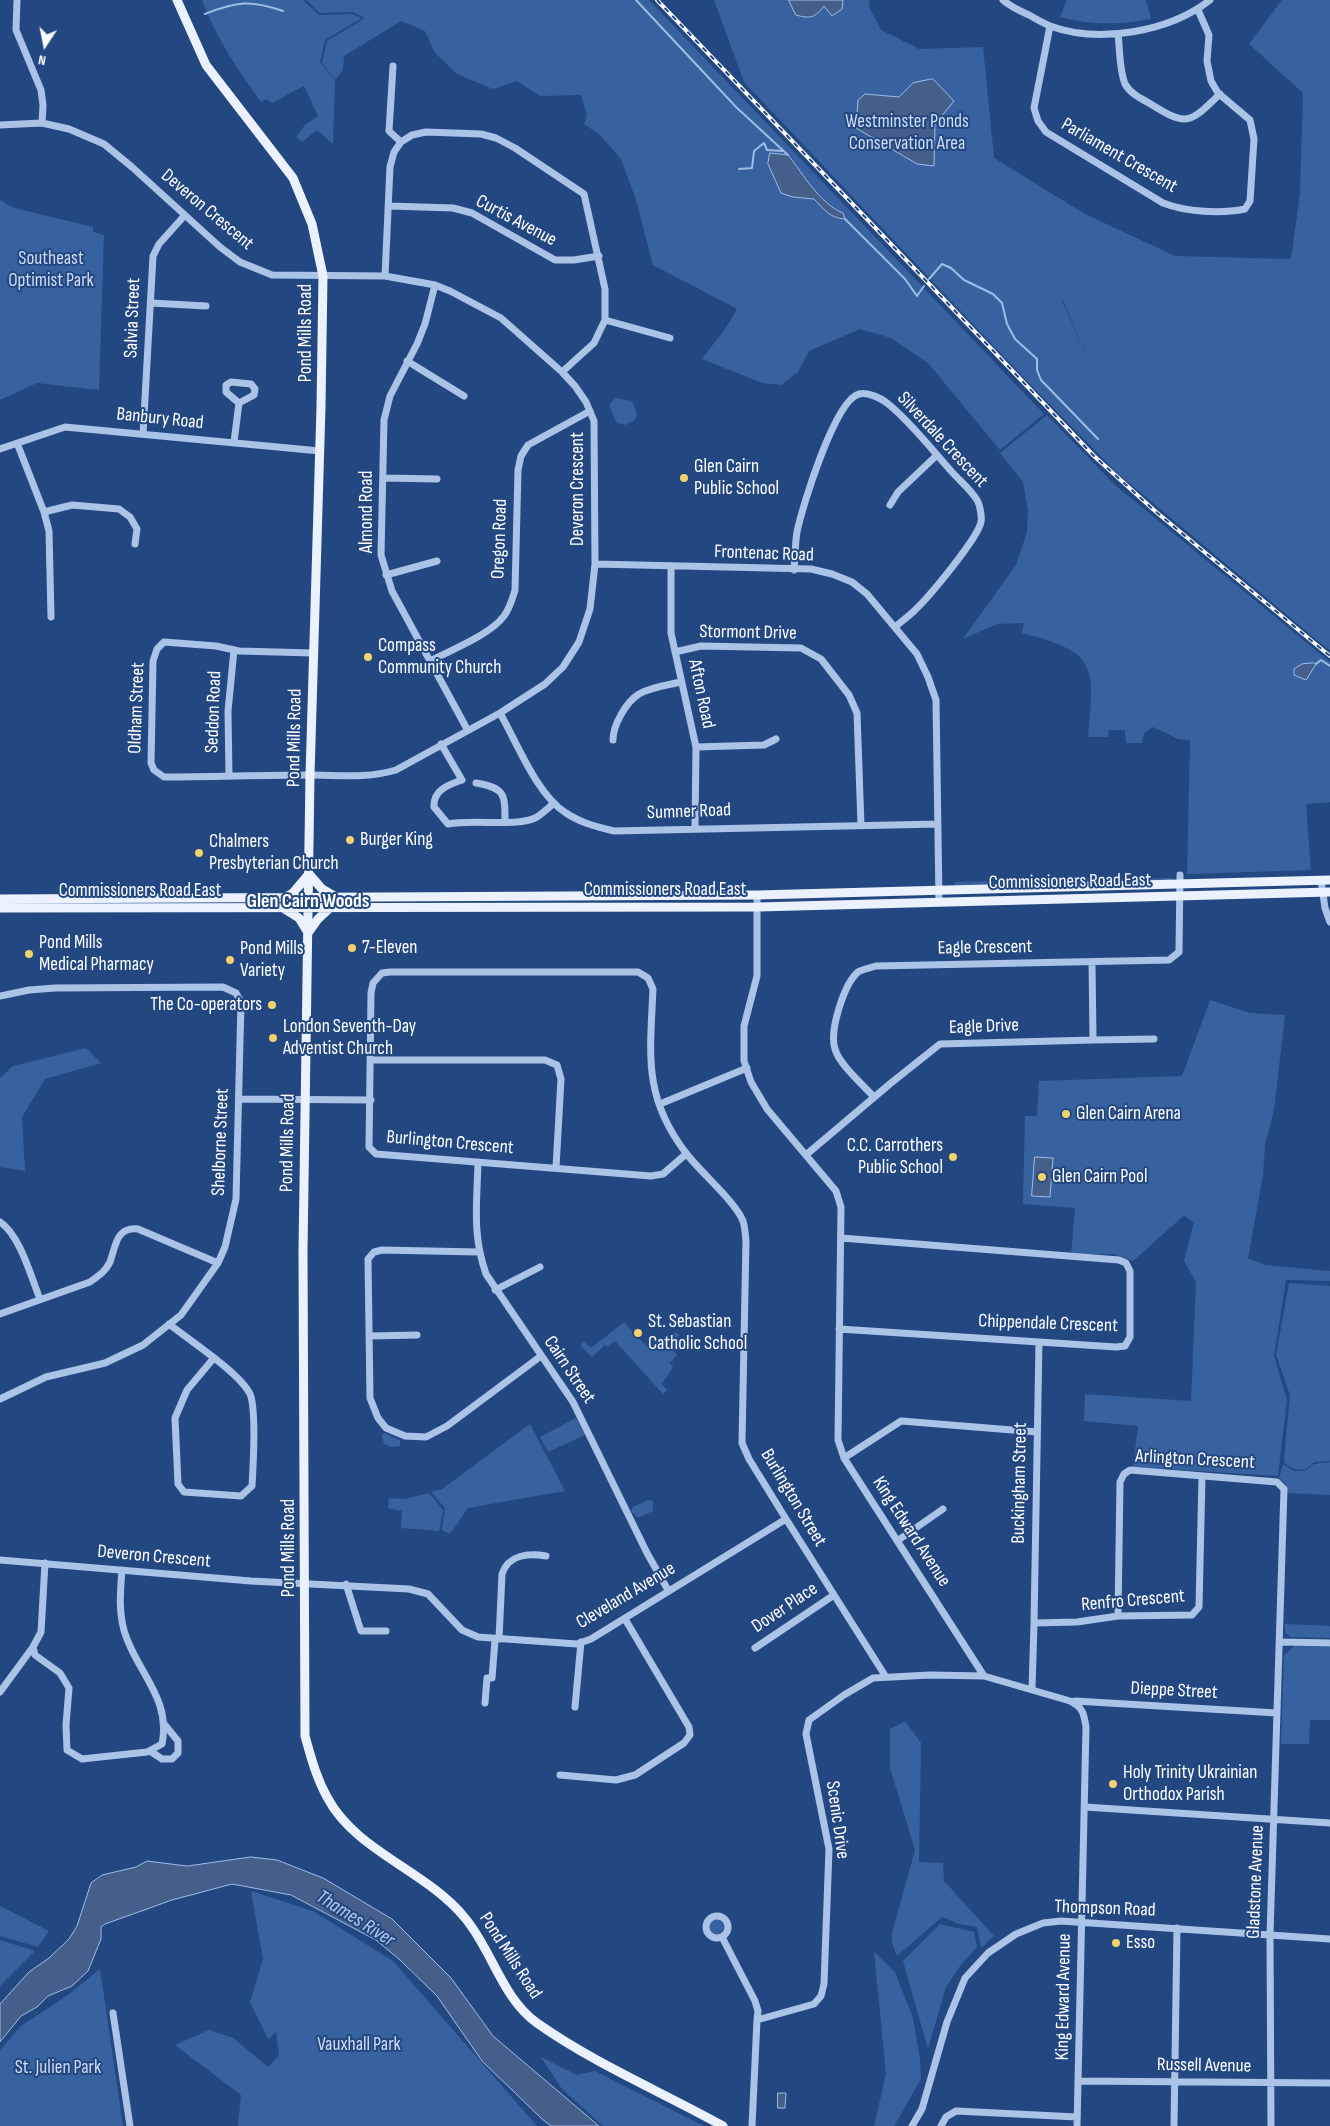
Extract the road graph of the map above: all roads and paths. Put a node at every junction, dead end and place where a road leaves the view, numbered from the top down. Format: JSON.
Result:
{"nodes":[{"id":1,"x":17,"y":0,"type":"edge"},
{"id":2,"x":177,"y":0,"type":"edge"},
{"id":3,"x":1003,"y":0,"type":"edge"},
{"id":4,"x":1210,"y":0,"type":"edge"},
{"id":5,"x":1198,"y":10,"type":"junction"},
{"id":6,"x":1050,"y":26,"type":"junction"},
{"id":7,"x":1118,"y":34,"type":"junction"},
{"id":8,"x":393,"y":66,"type":"dead end"},
{"id":9,"x":1220,"y":94,"type":"junction"},
{"id":10,"x":42,"y":124,"type":"junction"},
{"id":11,"x":0,"y":125,"type":"edge"},
{"id":12,"x":401,"y":142,"type":"junction"},
{"id":13,"x":389,"y":206,"type":"junction"},
{"id":14,"x":185,"y":215,"type":"junction"},
{"id":15,"x":599,"y":256,"type":"junction"},
{"id":16,"x":323,"y":276,"type":"junction"},
{"id":17,"x":386,"y":276,"type":"junction"},
{"id":18,"x":435,"y":285,"type":"junction"},
{"id":19,"x":150,"y":303,"type":"junction"},
{"id":20,"x":206,"y":306,"type":"dead end"},
{"id":21,"x":605,"y":320,"type":"junction"},
{"id":22,"x":670,"y":338,"type":"dead end"},
{"id":23,"x":407,"y":361,"type":"junction"},
{"id":24,"x":562,"y":372,"type":"junction"},
{"id":25,"x":464,"y":396,"type":"dead end"},
{"id":26,"x":239,"y":403,"type":"dead end"},
{"id":27,"x":590,"y":411,"type":"junction"},
{"id":28,"x":143,"y":434,"type":"junction"},
{"id":29,"x":234,"y":442,"type":"junction"},
{"id":30,"x":17,"y":443,"type":"junction"},
{"id":31,"x":0,"y":449,"type":"edge"},
{"id":32,"x":320,"y":451,"type":"junction"},
{"id":33,"x":936,"y":455,"type":"junction"},
{"id":34,"x":384,"y":478,"type":"junction"},
{"id":35,"x":437,"y":480,"type":"dead end"},
{"id":36,"x":890,"y":505,"type":"dead end"},
{"id":37,"x":44,"y":512,"type":"junction"},
{"id":38,"x":135,"y":544,"type":"dead end"},
{"id":39,"x":436,"y":561,"type":"dead end"},
{"id":40,"x":595,"y":564,"type":"junction"},
{"id":41,"x":671,"y":567,"type":"junction"},
{"id":42,"x":794,"y":570,"type":"junction"},
{"id":43,"x":386,"y":576,"type":"junction"},
{"id":44,"x":51,"y":617,"type":"dead end"},
{"id":45,"x":895,"y":627,"type":"junction"},
{"id":46,"x":234,"y":650,"type":"junction"},
{"id":47,"x":675,"y":652,"type":"junction"},
{"id":48,"x":313,"y":653,"type":"junction"},
{"id":49,"x":430,"y":661,"type":"junction"},
{"id":50,"x":681,"y":682,"type":"junction"},
{"id":51,"x":500,"y":713,"type":"junction"},
{"id":52,"x":467,"y":729,"type":"junction"},
{"id":53,"x":776,"y":739,"type":"dead end"},
{"id":54,"x":613,"y":740,"type":"dead end"},
{"id":55,"x":441,"y":744,"type":"junction"},
{"id":56,"x":696,"y":746,"type":"junction"},
{"id":57,"x":310,"y":775,"type":"junction"},
{"id":58,"x":228,"y":776,"type":"junction"},
{"id":59,"x":476,"y":784,"type":"dead end"},
{"id":60,"x":554,"y":804,"type":"junction"},
{"id":61,"x":505,"y":821,"type":"junction"},
{"id":62,"x":938,"y":824,"type":"junction"},
{"id":63,"x":861,"y":825,"type":"junction"},
{"id":64,"x":696,"y":828,"type":"junction"},
{"id":65,"x":309,"y":874,"type":"junction"},
{"id":66,"x":1180,"y":875,"type":"dead end"},
{"id":67,"x":1325,"y":880,"type":"edge"},
{"id":68,"x":1180,"y":885,"type":"junction"},
{"id":69,"x":939,"y":890,"type":"junction"},
{"id":70,"x":1326,"y":892,"type":"edge"},
{"id":71,"x":757,"y":895,"type":"junction"},
{"id":72,"x":1180,"y":896,"type":"junction"},
{"id":73,"x":286,"y":897,"type":"junction"},
{"id":74,"x":337,"y":898,"type":"junction"},
{"id":75,"x":0,"y":899,"type":"edge"},
{"id":76,"x":939,"y":901,"type":"junction"},
{"id":77,"x":308,"y":902,"type":"junction"},
{"id":78,"x":276,"y":907,"type":"junction"},
{"id":79,"x":331,"y":907,"type":"junction"},
{"id":80,"x":758,"y":907,"type":"junction"},
{"id":81,"x":0,"y":908,"type":"edge"},
{"id":82,"x":1330,"y":922,"type":"edge"},
{"id":83,"x":308,"y":934,"type":"junction"},
{"id":84,"x":1092,"y":962,"type":"junction"},
{"id":85,"x":638,"y":972,"type":"joint"},
{"id":86,"x":0,"y":996,"type":"edge"},
{"id":87,"x":1154,"y":1039,"type":"dead end"},
{"id":88,"x":1093,"y":1040,"type":"junction"},
{"id":89,"x":372,"y":1060,"type":"junction"},
{"id":90,"x":747,"y":1068,"type":"junction"},
{"id":91,"x":874,"y":1097,"type":"junction"},
{"id":92,"x":239,"y":1099,"type":"junction"},
{"id":93,"x":305,"y":1099,"type":"junction"},
{"id":94,"x":371,"y":1100,"type":"junction"},
{"id":95,"x":660,"y":1104,"type":"junction"},
{"id":96,"x":686,"y":1154,"type":"junction"},
{"id":97,"x":807,"y":1154,"type":"junction"},
{"id":98,"x":478,"y":1162,"type":"junction"},
{"id":99,"x":556,"y":1168,"type":"junction"},
{"id":100,"x":0,"y":1222,"type":"edge"},
{"id":101,"x":841,"y":1238,"type":"junction"},
{"id":102,"x":478,"y":1252,"type":"junction"},
{"id":103,"x":218,"y":1263,"type":"junction"},
{"id":104,"x":540,"y":1267,"type":"dead end"},
{"id":105,"x":495,"y":1290,"type":"junction"},
{"id":106,"x":40,"y":1299,"type":"junction"},
{"id":107,"x":0,"y":1314,"type":"edge"},
{"id":108,"x":169,"y":1324,"type":"junction"},
{"id":109,"x":839,"y":1329,"type":"junction"},
{"id":110,"x":417,"y":1335,"type":"dead end"},
{"id":111,"x":370,"y":1336,"type":"junction"},
{"id":112,"x":1039,"y":1342,"type":"junction"},
{"id":113,"x":541,"y":1356,"type":"junction"},
{"id":114,"x":213,"y":1359,"type":"junction"},
{"id":115,"x":0,"y":1398,"type":"edge"},
{"id":116,"x":1037,"y":1432,"type":"junction"},
{"id":117,"x":844,"y":1458,"type":"junction"},
{"id":118,"x":1202,"y":1476,"type":"junction"},
{"id":119,"x":1284,"y":1490,"type":"joint"},
{"id":120,"x":943,"y":1509,"type":"dead end"},
{"id":121,"x":786,"y":1519,"type":"junction"},
{"id":122,"x":897,"y":1541,"type":"junction"},
{"id":123,"x":546,"y":1556,"type":"dead end"},
{"id":124,"x":0,"y":1560,"type":"edge"},
{"id":125,"x":45,"y":1563,"type":"junction"},
{"id":126,"x":122,"y":1570,"type":"junction"},
{"id":127,"x":306,"y":1583,"type":"junction"},
{"id":128,"x":346,"y":1584,"type":"junction"},
{"id":129,"x":668,"y":1590,"type":"junction"},
{"id":130,"x":834,"y":1595,"type":"junction"},
{"id":131,"x":1118,"y":1616,"type":"junction"},
{"id":132,"x":625,"y":1619,"type":"junction"},
{"id":133,"x":1034,"y":1623,"type":"junction"},
{"id":134,"x":386,"y":1631,"type":"dead end"},
{"id":135,"x":497,"y":1639,"type":"junction"},
{"id":136,"x":581,"y":1642,"type":"junction"},
{"id":137,"x":1281,"y":1642,"type":"junction"},
{"id":138,"x":1330,"y":1643,"type":"edge"},
{"id":139,"x":33,"y":1647,"type":"junction"},
{"id":140,"x":755,"y":1648,"type":"dead end"},
{"id":141,"x":984,"y":1676,"type":"junction"},
{"id":142,"x":886,"y":1677,"type":"junction"},
{"id":143,"x":1032,"y":1689,"type":"junction"},
{"id":144,"x":0,"y":1692,"type":"edge"},
{"id":145,"x":1070,"y":1701,"type":"junction"},
{"id":146,"x":484,"y":1703,"type":"dead end"},
{"id":147,"x":575,"y":1708,"type":"dead end"},
{"id":148,"x":1277,"y":1713,"type":"junction"},
{"id":149,"x":165,"y":1725,"type":"junction"},
{"id":150,"x":150,"y":1750,"type":"junction"},
{"id":151,"x":560,"y":1775,"type":"dead end"},
{"id":152,"x":1085,"y":1807,"type":"junction"},
{"id":153,"x":1274,"y":1820,"type":"junction"},
{"id":154,"x":1330,"y":1823,"type":"edge"},
{"id":155,"x":1082,"y":1921,"type":"junction"},
{"id":156,"x":1177,"y":1928,"type":"junction"},
{"id":157,"x":1270,"y":1935,"type":"junction"},
{"id":158,"x":722,"y":1937,"type":"dead end"},
{"id":159,"x":1330,"y":1939,"type":"edge"},
{"id":160,"x":112,"y":2013,"type":"dead end"},
{"id":161,"x":757,"y":2020,"type":"junction"},
{"id":162,"x":1174,"y":2080,"type":"junction"},
{"id":163,"x":1078,"y":2081,"type":"junction"},
{"id":164,"x":1330,"y":2083,"type":"edge"},
{"id":165,"x":1271,"y":2084,"type":"junction"},
{"id":166,"x":1077,"y":2117,"type":"junction"},
{"id":167,"x":130,"y":2126,"type":"edge"},
{"id":168,"x":723,"y":2126,"type":"edge"},
{"id":169,"x":752,"y":2126,"type":"edge"},
{"id":170,"x":912,"y":2126,"type":"edge"},
{"id":171,"x":941,"y":2126,"type":"edge"},
{"id":172,"x":1077,"y":2126,"type":"edge"},
{"id":173,"x":1174,"y":2126,"type":"edge"},
{"id":174,"x":1271,"y":2126,"type":"edge"}],
"edges":[{"from":1,"to":10,"type":"street"},
{"from":2,"to":16,"type":"main road","name":"Pond Mills Road"},
{"from":3,"to":6,"type":"street"},
{"from":4,"to":5,"type":"street"},
{"from":5,"to":7,"type":"street"},
{"from":5,"to":9,"type":"street","name":"Parliament Crescent"},
{"from":6,"to":7,"type":"street"},
{"from":6,"to":9,"type":"street","name":"Parliament Crescent"},
{"from":7,"to":9,"type":"street"},
{"from":8,"to":12,"type":"street"},
{"from":10,"to":11,"type":"street","name":"Deveron Crescent"},
{"from":10,"to":14,"type":"street","name":"Deveron Crescent"},
{"from":12,"to":13,"type":"street"},
{"from":12,"to":15,"type":"street"},
{"from":13,"to":15,"type":"street","name":"Curtis Avenue"},
{"from":13,"to":17,"type":"street"},
{"from":14,"to":16,"type":"street","name":"Deveron Crescent"},
{"from":14,"to":19,"type":"street","name":"Salvia Street"},
{"from":15,"to":21,"type":"street"},
{"from":16,"to":17,"type":"street","name":"Deveron Crescent"},
{"from":16,"to":32,"type":"main road","name":"Pond Mills Road"},
{"from":17,"to":18,"type":"street","name":"Deveron Crescent"},
{"from":18,"to":23,"type":"street","name":"Almond Road"},
{"from":18,"to":24,"type":"street","name":"Deveron Crescent"},
{"from":19,"to":20,"type":"street"},
{"from":19,"to":28,"type":"street","name":"Salvia Street"},
{"from":21,"to":22,"type":"street"},
{"from":21,"to":24,"type":"street"},
{"from":23,"to":25,"type":"street"},
{"from":23,"to":34,"type":"street","name":"Almond Road"},
{"from":24,"to":27,"type":"street","name":"Deveron Crescent"},
{"from":26,"to":29,"type":"street"},
{"from":27,"to":40,"type":"street","name":"Deveron Crescent"},
{"from":27,"to":49,"type":"street","name":"Oregon Road"},
{"from":28,"to":29,"type":"street","name":"Banbury Road"},
{"from":28,"to":30,"type":"street","name":"Banbury Road"},
{"from":29,"to":32,"type":"street","name":"Banbury Road"},
{"from":30,"to":31,"type":"street","name":"Banbury Road"},
{"from":30,"to":37,"type":"street"},
{"from":32,"to":48,"type":"main road","name":"Pond Mills Road"},
{"from":33,"to":36,"type":"street"},
{"from":33,"to":42,"type":"street","name":"Silverdale Crescent"},
{"from":33,"to":45,"type":"street","name":"Silverdale Crescent"},
{"from":34,"to":35,"type":"street"},
{"from":34,"to":43,"type":"street","name":"Almond Road"},
{"from":37,"to":38,"type":"street"},
{"from":37,"to":44,"type":"street"},
{"from":39,"to":43,"type":"street"},
{"from":40,"to":41,"type":"street","name":"Frontenac Road"},
{"from":40,"to":51,"type":"street","name":"Deveron Crescent"},
{"from":41,"to":42,"type":"street","name":"Frontenac Road"},
{"from":41,"to":47,"type":"street","name":"Afton Road"},
{"from":42,"to":45,"type":"street","name":"Frontenac Road"},
{"from":43,"to":49,"type":"street","name":"Almond Road"},
{"from":45,"to":62,"type":"street","name":"Frontenac Road"},
{"from":46,"to":48,"type":"street","name":"Oldham Street"},
{"from":46,"to":58,"type":"street","name":"Seddon Road"},
{"from":46,"to":58,"type":"street","name":"Oldham Street"},
{"from":47,"to":50,"type":"street","name":"Afton Road"},
{"from":47,"to":63,"type":"street","name":"Stormont Drive"},
{"from":48,"to":57,"type":"main road","name":"Pond Mills Road"},
{"from":49,"to":52,"type":"street","name":"Almond Road"},
{"from":50,"to":54,"type":"street"},
{"from":50,"to":56,"type":"street","name":"Afton Road"},
{"from":51,"to":52,"type":"street","name":"Deveron Crescent"},
{"from":51,"to":60,"type":"street","name":"Sumner Road"},
{"from":52,"to":55,"type":"street","name":"Deveron Crescent"},
{"from":53,"to":56,"type":"street"},
{"from":55,"to":57,"type":"street","name":"Deveron Crescent"},
{"from":55,"to":61,"type":"street"},
{"from":56,"to":64,"type":"street","name":"Afton Road"},
{"from":57,"to":58,"type":"street","name":"Oldham Street"},
{"from":57,"to":65,"type":"main road","name":"Pond Mills Road"},
{"from":59,"to":61,"type":"street"},
{"from":60,"to":61,"type":"street"},
{"from":60,"to":64,"type":"street","name":"Sumner Road"},
{"from":62,"to":63,"type":"street","name":"Sumner Road"},
{"from":62,"to":69,"type":"street","name":"Frontenac Road"},
{"from":63,"to":64,"type":"street","name":"Sumner Road"},
{"from":65,"to":73,"type":"main road"},
{"from":65,"to":74,"type":"main road"},
{"from":65,"to":77,"type":"main road","name":"Pond Mills Road"},
{"from":66,"to":68,"type":"street","name":"Eagle Crescent"},
{"from":67,"to":68,"type":"main road","name":"Commissioners Road East"},
{"from":67,"to":70,"type":"street"},
{"from":68,"to":69,"type":"main road","name":"Commissioners Road East"},
{"from":68,"to":72,"type":"street","name":"Eagle Crescent"},
{"from":69,"to":71,"type":"main road","name":"Commissioners Road East"},
{"from":69,"to":76,"type":"street","name":"Frontenac Road"},
{"from":70,"to":72,"type":"main road","name":"Commissioners Road East"},
{"from":70,"to":82,"type":"street"},
{"from":71,"to":74,"type":"main road","name":"Commissioners Road East"},
{"from":71,"to":80,"type":"street","name":"King Edward Avenue"},
{"from":72,"to":76,"type":"main road","name":"Commissioners Road East"},
{"from":72,"to":84,"type":"street","name":"Eagle Crescent"},
{"from":73,"to":75,"type":"main road","name":"Commissioners Road East"},
{"from":73,"to":77,"type":"main road","name":"Commissioners Road East"},
{"from":74,"to":77,"type":"main road","name":"Commissioners Road East"},
{"from":76,"to":80,"type":"main road","name":"Commissioners Road East"},
{"from":77,"to":78,"type":"main road","name":"Commissioners Road East"},
{"from":77,"to":79,"type":"main road","name":"Commissioners Road East"},
{"from":77,"to":83,"type":"main road","name":"Pond Mills Road"},
{"from":78,"to":81,"type":"main road","name":"Commissioners Road East"},
{"from":78,"to":83,"type":"main road"},
{"from":79,"to":80,"type":"main road","name":"Commissioners Road East"},
{"from":79,"to":83,"type":"main road"},
{"from":80,"to":90,"type":"street","name":"King Edward Avenue"},
{"from":83,"to":93,"type":"main road","name":"Pond Mills Road"},
{"from":84,"to":88,"type":"street"},
{"from":84,"to":91,"type":"street","name":"Eagle Crescent"},
{"from":85,"to":89,"type":"street","name":"Burlington Crescent"},
{"from":85,"to":95,"type":"street","name":"Burlington Street"},
{"from":86,"to":92,"type":"street","name":"Shelborne Street"},
{"from":87,"to":88,"type":"street","name":"Eagle Drive"},
{"from":88,"to":91,"type":"street","name":"Eagle Drive"},
{"from":89,"to":94,"type":"street","name":"Burlington Crescent"},
{"from":89,"to":99,"type":"street"},
{"from":90,"to":95,"type":"street"},
{"from":90,"to":97,"type":"street","name":"King Edward Avenue"},
{"from":91,"to":97,"type":"street","name":"Eagle Drive"},
{"from":92,"to":93,"type":"street"},
{"from":92,"to":103,"type":"street","name":"Shelborne Street"},
{"from":93,"to":94,"type":"street"},
{"from":93,"to":127,"type":"main road","name":"Pond Mills Road"},
{"from":94,"to":98,"type":"street","name":"Burlington Crescent"},
{"from":95,"to":96,"type":"street","name":"Burlington Street"},
{"from":96,"to":99,"type":"street","name":"Burlington Crescent"},
{"from":96,"to":121,"type":"street","name":"Burlington Street"},
{"from":97,"to":101,"type":"street","name":"King Edward Avenue"},
{"from":98,"to":99,"type":"street","name":"Burlington Crescent"},
{"from":98,"to":102,"type":"street","name":"Cairn Street"},
{"from":100,"to":106,"type":"street"},
{"from":101,"to":109,"type":"street","name":"King Edward Avenue"},
{"from":101,"to":112,"type":"street","name":"Chippendale Crescent"},
{"from":102,"to":105,"type":"street","name":"Cairn Street"},
{"from":102,"to":111,"type":"street"},
{"from":103,"to":106,"type":"street"},
{"from":103,"to":108,"type":"street","name":"Shelborne Street"},
{"from":104,"to":105,"type":"street"},
{"from":105,"to":113,"type":"street","name":"Cairn Street"},
{"from":106,"to":107,"type":"street"},
{"from":108,"to":114,"type":"street"},
{"from":108,"to":115,"type":"street","name":"Shelborne Street"},
{"from":109,"to":112,"type":"street","name":"Chippendale Crescent"},
{"from":109,"to":117,"type":"street","name":"King Edward Avenue"},
{"from":110,"to":111,"type":"street"},
{"from":111,"to":113,"type":"street"},
{"from":112,"to":116,"type":"street","name":"Buckingham Street"},
{"from":113,"to":129,"type":"street","name":"Cairn Street"},
{"from":114,"to":114,"type":"street"},
{"from":116,"to":117,"type":"street"},
{"from":116,"to":133,"type":"street","name":"Buckingham Street"},
{"from":117,"to":122,"type":"street","name":"King Edward Avenue"},
{"from":118,"to":119,"type":"street","name":"Arlington Crescent"},
{"from":118,"to":131,"type":"street","name":"Renfro Crescent"},
{"from":118,"to":131,"type":"street","name":"Arlington Crescent"},
{"from":119,"to":137,"type":"street","name":"Gladstone Avenue"},
{"from":120,"to":122,"type":"street"},
{"from":121,"to":129,"type":"street","name":"Cleveland Avenue"},
{"from":121,"to":130,"type":"street","name":"Burlington Street"},
{"from":122,"to":141,"type":"street","name":"King Edward Avenue"},
{"from":123,"to":135,"type":"street"},
{"from":124,"to":125,"type":"street","name":"Deveron Crescent"},
{"from":125,"to":126,"type":"street","name":"Deveron Crescent"},
{"from":125,"to":139,"type":"street"},
{"from":126,"to":127,"type":"street","name":"Deveron Crescent"},
{"from":126,"to":149,"type":"street"},
{"from":127,"to":128,"type":"street","name":"Cleveland Avenue"},
{"from":127,"to":168,"type":"main road","name":"Pond Mills Road"},
{"from":128,"to":134,"type":"street"},
{"from":128,"to":135,"type":"street","name":"Cleveland Avenue"},
{"from":129,"to":132,"type":"street","name":"Cleveland Avenue"},
{"from":130,"to":140,"type":"street","name":"Dover Place"},
{"from":130,"to":142,"type":"street","name":"Burlington Street"},
{"from":131,"to":133,"type":"street","name":"Renfro Crescent"},
{"from":132,"to":136,"type":"street","name":"Cleveland Avenue"},
{"from":132,"to":151,"type":"street"},
{"from":133,"to":143,"type":"street"},
{"from":135,"to":136,"type":"street","name":"Cleveland Avenue"},
{"from":135,"to":146,"type":"street"},
{"from":136,"to":147,"type":"street"},
{"from":137,"to":138,"type":"street"},
{"from":137,"to":148,"type":"street","name":"Gladstone Avenue"},
{"from":139,"to":144,"type":"street"},
{"from":139,"to":150,"type":"street"},
{"from":141,"to":142,"type":"street","name":"Scenic Drive"},
{"from":141,"to":143,"type":"street"},
{"from":142,"to":161,"type":"street","name":"Scenic Drive"},
{"from":143,"to":145,"type":"street"},
{"from":145,"to":148,"type":"street","name":"Dieppe Street"},
{"from":145,"to":152,"type":"street","name":"King Edward Avenue"},
{"from":148,"to":153,"type":"street","name":"Gladstone Avenue"},
{"from":149,"to":150,"type":"street"},
{"from":149,"to":150,"type":"street"},
{"from":152,"to":153,"type":"street"},
{"from":152,"to":155,"type":"street","name":"King Edward Avenue"},
{"from":153,"to":154,"type":"street"},
{"from":153,"to":157,"type":"street","name":"Gladstone Avenue"},
{"from":155,"to":156,"type":"street","name":"Thompson Road"},
{"from":155,"to":163,"type":"street","name":"King Edward Avenue"},
{"from":155,"to":170,"type":"street","name":"Thompson Road"},
{"from":156,"to":157,"type":"street","name":"Thompson Road"},
{"from":156,"to":162,"type":"street"},
{"from":157,"to":159,"type":"street","name":"Thompson Road"},
{"from":157,"to":165,"type":"street","name":"Gladstone Avenue"},
{"from":158,"to":161,"type":"street"},
{"from":160,"to":167,"type":"street"},
{"from":161,"to":169,"type":"street"},
{"from":162,"to":163,"type":"street","name":"Russell Avenue"},
{"from":162,"to":165,"type":"street","name":"Russell Avenue"},
{"from":162,"to":173,"type":"street"},
{"from":163,"to":166,"type":"street","name":"King Edward Avenue"},
{"from":164,"to":165,"type":"street","name":"Russell Avenue"},
{"from":165,"to":174,"type":"street","name":"Gladstone Avenue"},
{"from":166,"to":171,"type":"street"},
{"from":166,"to":172,"type":"street","name":"King Edward Avenue"}]}
